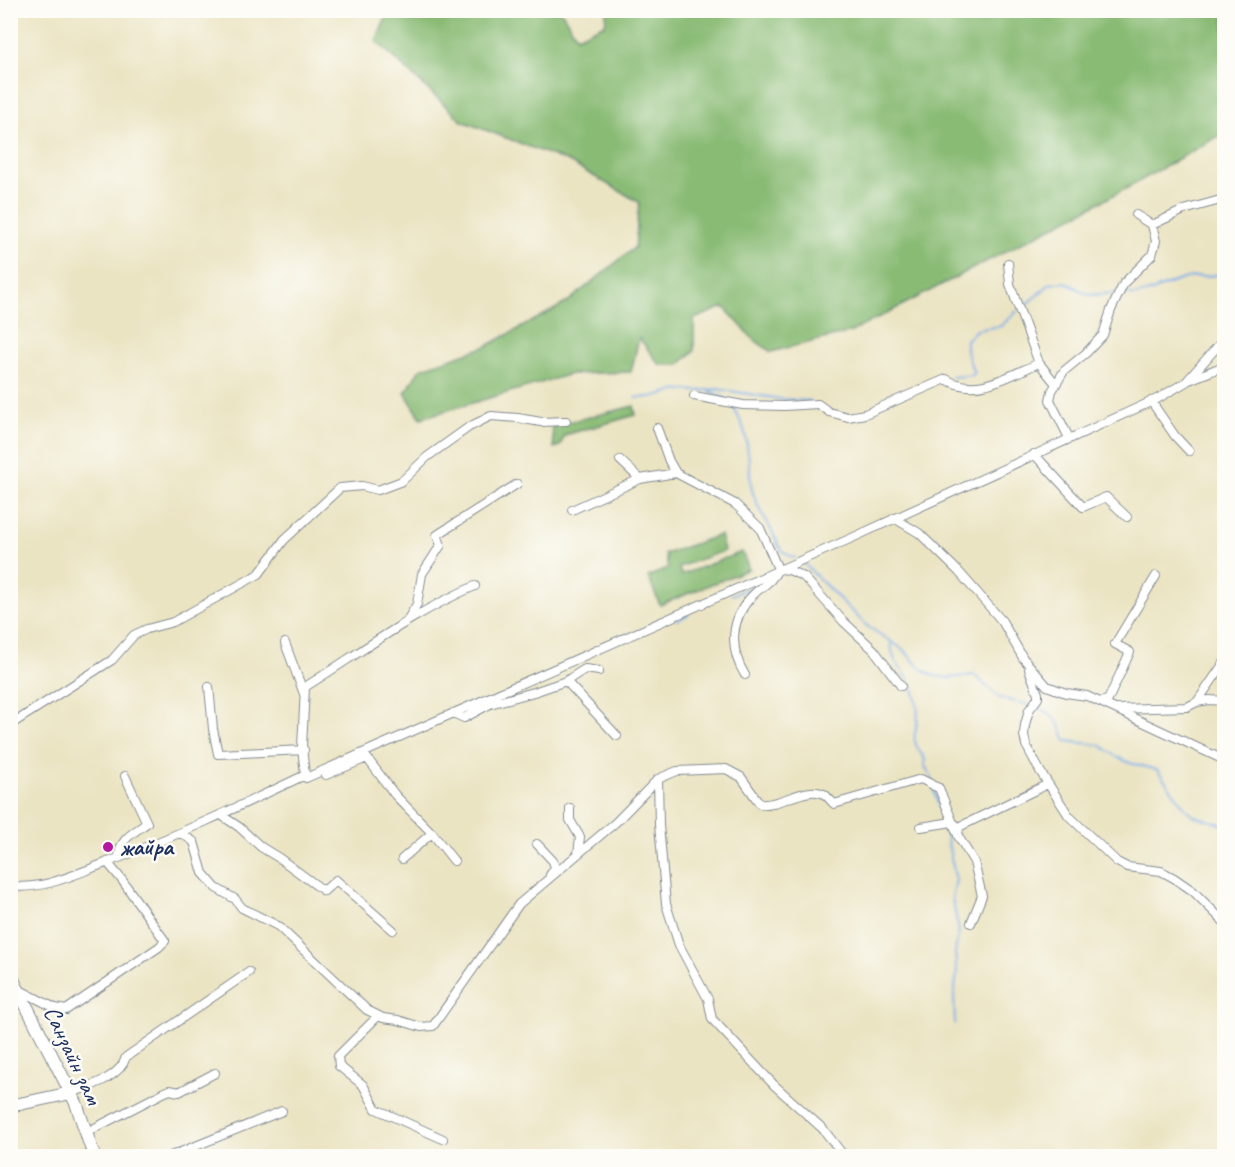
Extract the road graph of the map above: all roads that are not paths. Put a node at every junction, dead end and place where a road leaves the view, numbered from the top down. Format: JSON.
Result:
{"nodes":[{"id":1,"x":1224,"y":199,"type":"edge"},
{"id":2,"x":1136,"y":214,"type":"dead end"},
{"id":3,"x":1152,"y":225,"type":"junction"},
{"id":4,"x":1008,"y":263,"type":"dead end"},
{"id":5,"x":1224,"y":339,"type":"edge"},
{"id":6,"x":1039,"y":363,"type":"junction"},
{"id":7,"x":1224,"y":366,"type":"edge"},
{"id":8,"x":1186,"y":382,"type":"junction"},
{"id":9,"x":1056,"y":384,"type":"junction"},
{"id":10,"x":694,"y":396,"type":"dead end"},
{"id":11,"x":1151,"y":401,"type":"junction"},
{"id":12,"x":566,"y":421,"type":"dead end"},
{"id":13,"x":657,"y":428,"type":"dead end"},
{"id":14,"x":1069,"y":438,"type":"junction"},
{"id":15,"x":1189,"y":451,"type":"dead end"},
{"id":16,"x":1034,"y":454,"type":"junction"},
{"id":17,"x":620,"y":460,"type":"dead end"},
{"id":18,"x":676,"y":473,"type":"junction"},
{"id":19,"x":640,"y":479,"type":"junction"},
{"id":20,"x":517,"y":484,"type":"dead end"},
{"id":21,"x":572,"y":510,"type":"dead end"},
{"id":22,"x":1127,"y":517,"type":"dead end"},
{"id":23,"x":894,"y":518,"type":"junction"},
{"id":24,"x":778,"y":569,"type":"junction"},
{"id":25,"x":1156,"y":576,"type":"dead end"},
{"id":26,"x":475,"y":586,"type":"dead end"},
{"id":27,"x":403,"y":624,"type":"junction"},
{"id":28,"x":285,"y":643,"type":"dead end"},
{"id":29,"x":1023,"y":658,"type":"junction"},
{"id":30,"x":1224,"y":663,"type":"edge"},
{"id":31,"x":599,"y":671,"type":"dead end"},
{"id":32,"x":745,"y":675,"type":"dead end"},
{"id":33,"x":566,"y":681,"type":"junction"},
{"id":34,"x":901,"y":686,"type":"dead end"},
{"id":35,"x":209,"y":687,"type":"dead end"},
{"id":36,"x":304,"y":695,"type":"junction"},
{"id":37,"x":1224,"y":701,"type":"edge"},
{"id":38,"x":1100,"y":702,"type":"junction"},
{"id":39,"x":1197,"y":702,"type":"junction"},
{"id":40,"x":1114,"y":709,"type":"junction"},
{"id":41,"x":453,"y":713,"type":"junction"},
{"id":42,"x":10,"y":725,"type":"edge"},
{"id":43,"x":617,"y":736,"type":"dead end"},
{"id":44,"x":304,"y":750,"type":"junction"},
{"id":45,"x":1224,"y":760,"type":"edge"},
{"id":46,"x":126,"y":776,"type":"dead end"},
{"id":47,"x":305,"y":776,"type":"junction"},
{"id":48,"x":658,"y":779,"type":"junction"},
{"id":49,"x":1048,"y":784,"type":"junction"},
{"id":50,"x":570,"y":808,"type":"dead end"},
{"id":51,"x":221,"y":815,"type":"junction"},
{"id":52,"x":921,"y":827,"type":"dead end"},
{"id":53,"x":956,"y":828,"type":"junction"},
{"id":54,"x":182,"y":833,"type":"junction"},
{"id":55,"x":432,"y":833,"type":"junction"},
{"id":56,"x":537,"y":844,"type":"dead end"},
{"id":57,"x":578,"y":854,"type":"junction"},
{"id":58,"x":119,"y":858,"type":"junction"},
{"id":59,"x":402,"y":859,"type":"dead end"},
{"id":60,"x":454,"y":861,"type":"dead end"},
{"id":61,"x":107,"y":862,"type":"junction"},
{"id":62,"x":549,"y":878,"type":"junction"},
{"id":63,"x":10,"y":886,"type":"edge"},
{"id":64,"x":1224,"y":922,"type":"edge"},
{"id":65,"x":971,"y":923,"type":"dead end"},
{"id":66,"x":393,"y":930,"type":"dead end"},
{"id":67,"x":249,"y":972,"type":"dead end"},
{"id":68,"x":10,"y":974,"type":"edge"},
{"id":69,"x":18,"y":989,"type":"junction"},
{"id":70,"x":378,"y":1016,"type":"junction"},
{"id":71,"x":215,"y":1073,"type":"dead end"},
{"id":72,"x":70,"y":1093,"type":"junction"},
{"id":73,"x":10,"y":1106,"type":"edge"},
{"id":74,"x":282,"y":1111,"type":"dead end"},
{"id":75,"x":85,"y":1133,"type":"junction"},
{"id":76,"x":443,"y":1139,"type":"dead end"},
{"id":77,"x":93,"y":1156,"type":"edge"},
{"id":78,"x":171,"y":1156,"type":"edge"},
{"id":79,"x":844,"y":1156,"type":"edge"}],
"edges":[{"from":1,"to":3,"type":"street"},
{"from":2,"to":3,"type":"street"},
{"from":3,"to":9,"type":"street"},
{"from":4,"to":6,"type":"street"},
{"from":5,"to":8,"type":"street"},
{"from":6,"to":9,"type":"street"},
{"from":6,"to":10,"type":"street"},
{"from":7,"to":8,"type":"street"},
{"from":8,"to":11,"type":"street"},
{"from":9,"to":14,"type":"street"},
{"from":11,"to":14,"type":"street"},
{"from":11,"to":15,"type":"street"},
{"from":12,"to":42,"type":"street"},
{"from":13,"to":18,"type":"street"},
{"from":14,"to":16,"type":"street"},
{"from":16,"to":22,"type":"street"},
{"from":16,"to":23,"type":"street"},
{"from":17,"to":19,"type":"street"},
{"from":18,"to":19,"type":"street"},
{"from":18,"to":24,"type":"street"},
{"from":19,"to":21,"type":"street"},
{"from":20,"to":27,"type":"street"},
{"from":23,"to":24,"type":"street"},
{"from":23,"to":29,"type":"street"},
{"from":24,"to":32,"type":"street"},
{"from":24,"to":34,"type":"street"},
{"from":24,"to":41,"type":"street"},
{"from":25,"to":38,"type":"street"},
{"from":26,"to":27,"type":"street"},
{"from":27,"to":36,"type":"street"},
{"from":28,"to":36,"type":"street"},
{"from":29,"to":38,"type":"street"},
{"from":29,"to":49,"type":"street"},
{"from":30,"to":39,"type":"street"},
{"from":31,"to":33,"type":"street"},
{"from":33,"to":41,"type":"street"},
{"from":33,"to":43,"type":"street"},
{"from":35,"to":44,"type":"street"},
{"from":36,"to":44,"type":"street"},
{"from":37,"to":39,"type":"street"},
{"from":38,"to":40,"type":"street"},
{"from":39,"to":40,"type":"street"},
{"from":40,"to":45,"type":"street"},
{"from":41,"to":47,"type":"street"},
{"from":44,"to":47,"type":"street"},
{"from":46,"to":58,"type":"street"},
{"from":47,"to":51,"type":"street"},
{"from":47,"to":55,"type":"street"},
{"from":48,"to":53,"type":"street"},
{"from":48,"to":57,"type":"street"},
{"from":48,"to":79,"type":"street"},
{"from":49,"to":53,"type":"street"},
{"from":49,"to":64,"type":"street"},
{"from":50,"to":57,"type":"street"},
{"from":51,"to":54,"type":"street"},
{"from":51,"to":66,"type":"street"},
{"from":52,"to":53,"type":"street"},
{"from":53,"to":65,"type":"street"},
{"from":54,"to":58,"type":"street"},
{"from":54,"to":70,"type":"street"},
{"from":55,"to":59,"type":"street"},
{"from":55,"to":60,"type":"street"},
{"from":56,"to":62,"type":"street"},
{"from":57,"to":62,"type":"street"},
{"from":58,"to":61,"type":"street"},
{"from":61,"to":63,"type":"street"},
{"from":61,"to":69,"type":"street"},
{"from":62,"to":70,"type":"street"},
{"from":67,"to":72,"type":"street"},
{"from":68,"to":69,"type":"main road","name":"Санзайн зам"},
{"from":69,"to":72,"type":"main road","name":"Санзайн зам"},
{"from":70,"to":76,"type":"street"},
{"from":71,"to":75,"type":"street"},
{"from":72,"to":73,"type":"main road"},
{"from":72,"to":75,"type":"main road","name":"Санзайн зам"},
{"from":74,"to":78,"type":"street"},
{"from":75,"to":77,"type":"main road","name":"Санзайн зам"}]}
